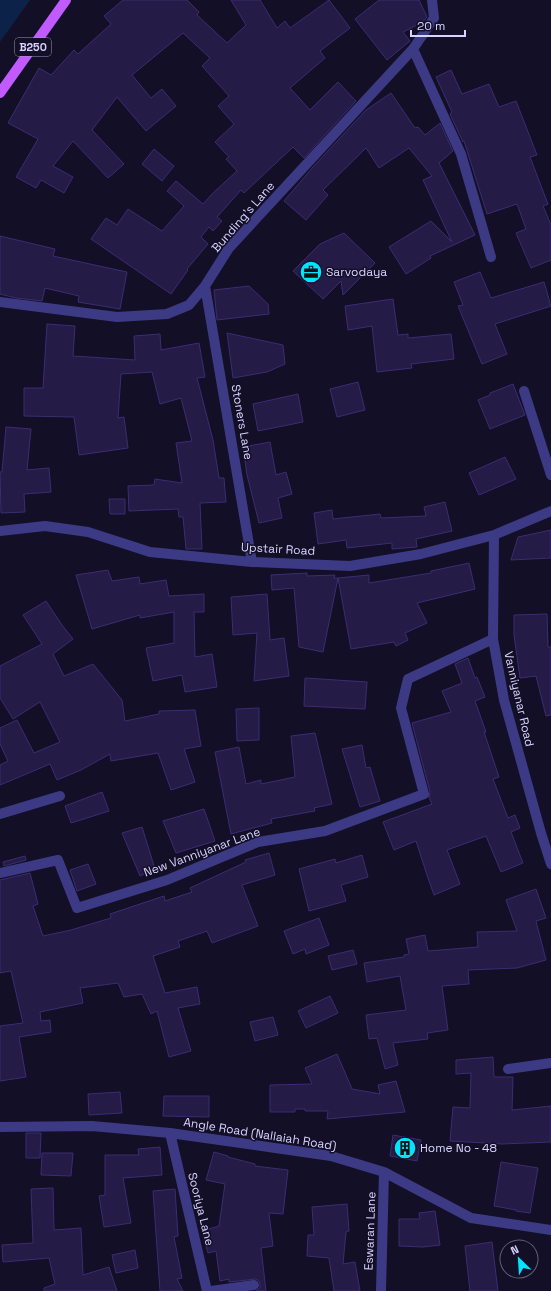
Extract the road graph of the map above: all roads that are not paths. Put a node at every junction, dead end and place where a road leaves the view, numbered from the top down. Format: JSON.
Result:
{"nodes":[{"id":1,"x":66,"y":0,"type":"edge"},
{"id":2,"x":432,"y":0,"type":"edge"},
{"id":3,"x":413,"y":49,"type":"junction"},
{"id":4,"x":0,"y":93,"type":"edge"},
{"id":5,"x":491,"y":257,"type":"dead end"},
{"id":6,"x":206,"y":286,"type":"junction"},
{"id":7,"x":0,"y":302,"type":"edge"},
{"id":8,"x":524,"y":391,"type":"dead end"},
{"id":9,"x":551,"y":475,"type":"edge"},
{"id":10,"x":551,"y":511,"type":"edge"},
{"id":11,"x":0,"y":531,"type":"edge"},
{"id":12,"x":494,"y":535,"type":"junction"},
{"id":13,"x":252,"y":562,"type":"junction"},
{"id":14,"x":492,"y":639,"type":"junction"},
{"id":15,"x":60,"y":796,"type":"dead end"},
{"id":16,"x":0,"y":814,"type":"edge"},
{"id":17,"x":551,"y":864,"type":"edge"},
{"id":18,"x":0,"y":873,"type":"edge"},
{"id":19,"x":551,"y":1063,"type":"edge"},
{"id":20,"x":508,"y":1069,"type":"dead end"},
{"id":21,"x":0,"y":1127,"type":"edge"},
{"id":22,"x":170,"y":1133,"type":"junction"},
{"id":23,"x":384,"y":1172,"type":"junction"},
{"id":24,"x":551,"y":1230,"type":"edge"},
{"id":25,"x":254,"y":1284,"type":"dead end"},
{"id":26,"x":207,"y":1291,"type":"edge"},
{"id":27,"x":211,"y":1291,"type":"edge"},
{"id":28,"x":381,"y":1291,"type":"edge"}],
"edges":[{"from":1,"to":4,"type":"main road","number":"B250"},
{"from":2,"to":3,"type":"street","name":"Bunding's Lane"},
{"from":3,"to":5,"type":"street"},
{"from":3,"to":6,"type":"street","name":"Bunding's Lane"},
{"from":6,"to":7,"type":"street","name":"Bunding's Lane"},
{"from":6,"to":13,"type":"street","name":"Stoners Lane"},
{"from":8,"to":9,"type":"street"},
{"from":10,"to":12,"type":"street","name":"Upstair Road"},
{"from":11,"to":13,"type":"street","name":"Upstair Road"},
{"from":12,"to":13,"type":"street","name":"Upstair Road"},
{"from":12,"to":14,"type":"street","name":"Vanniyanar Road"},
{"from":14,"to":17,"type":"street","name":"Vanniyanar Road"},
{"from":14,"to":18,"type":"street","name":"New Vanniyanar Lane"},
{"from":15,"to":16,"type":"street"},
{"from":19,"to":20,"type":"street"},
{"from":21,"to":22,"type":"street","name":"Angle Road (Nallaiah Road)"},
{"from":22,"to":23,"type":"street","name":"Angle Road (Nallaiah Road)"},
{"from":22,"to":26,"type":"street","name":"Sooriya Lane"},
{"from":23,"to":24,"type":"street","name":"Angle Road (Nallaiah Road)"},
{"from":23,"to":28,"type":"street","name":"Eswaran Lane"},
{"from":25,"to":27,"type":"street"}]}
